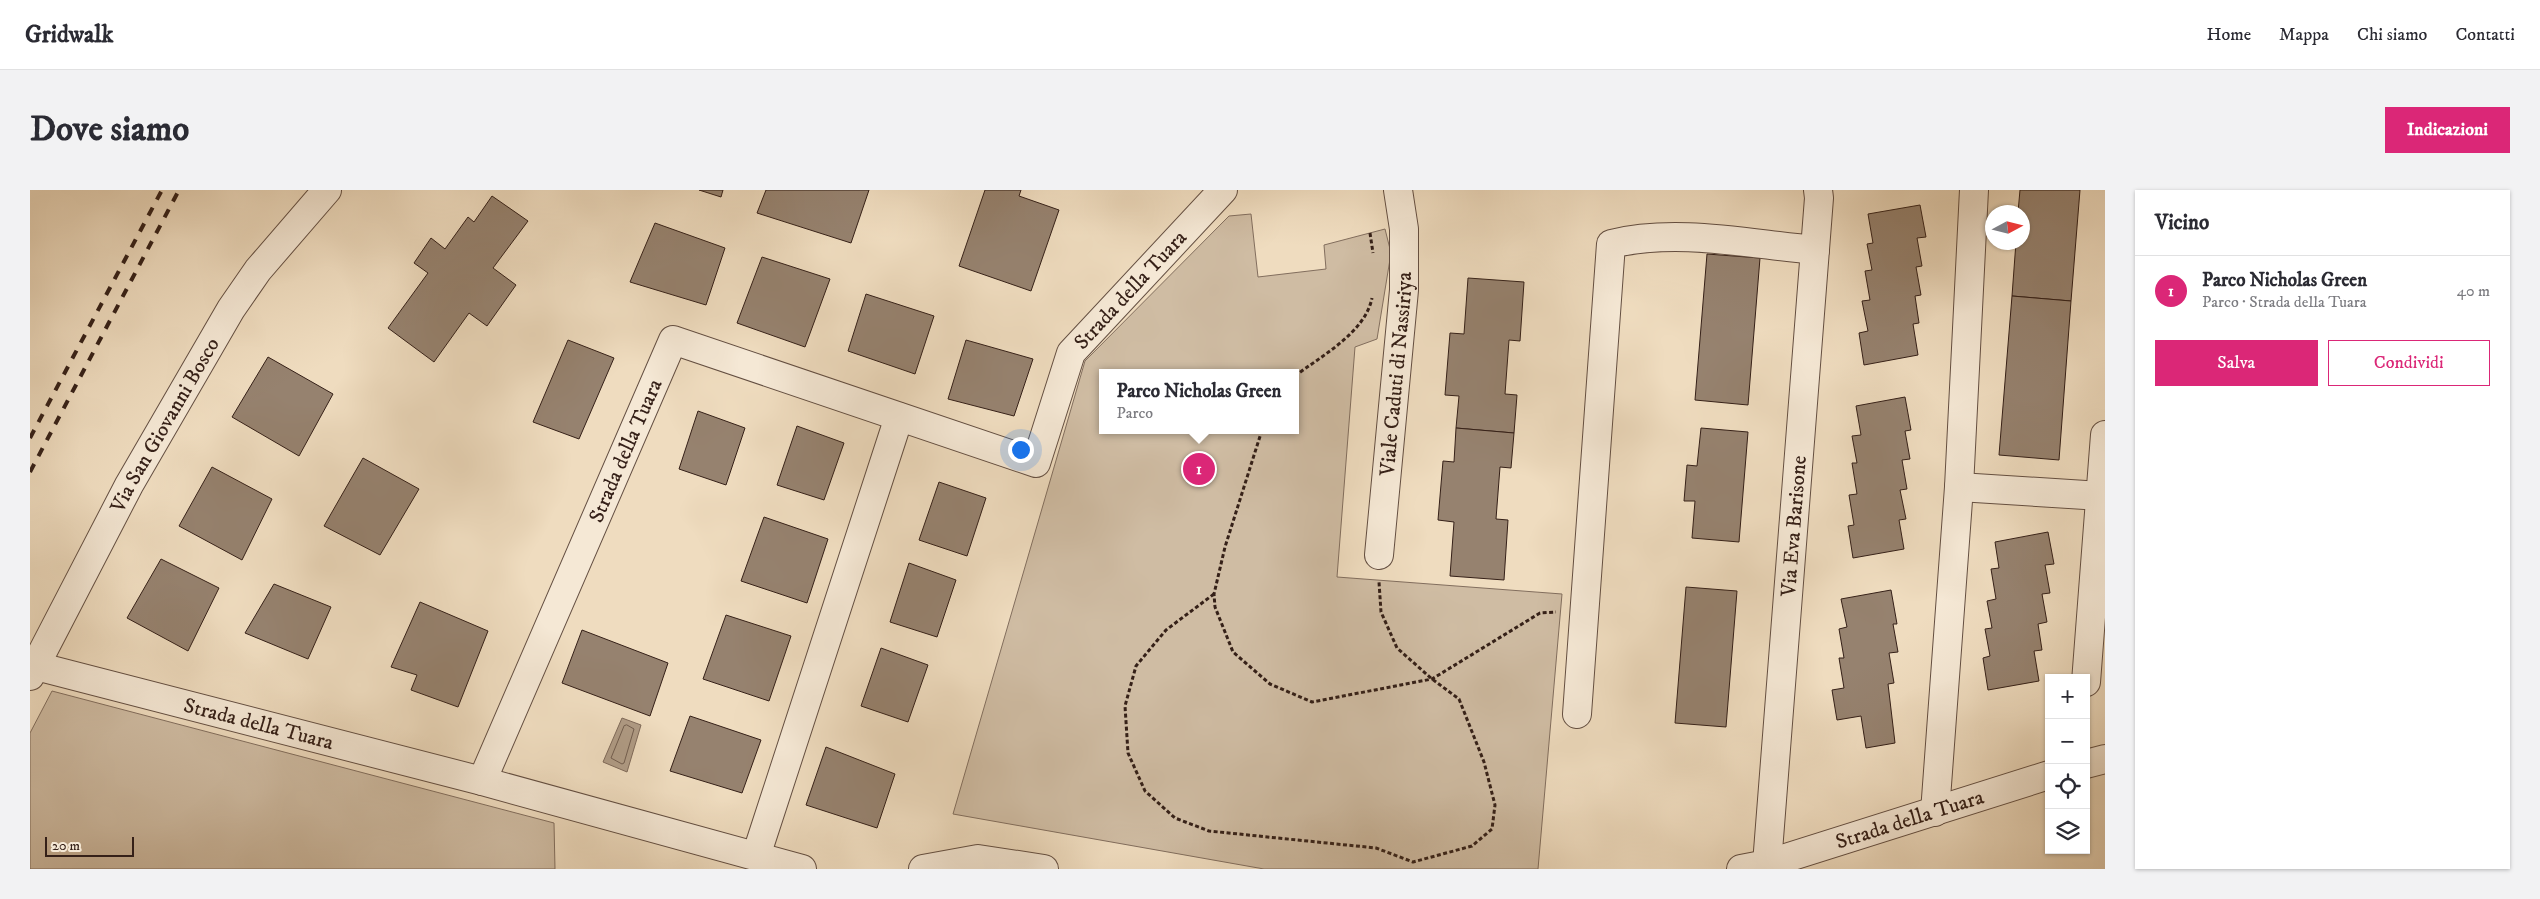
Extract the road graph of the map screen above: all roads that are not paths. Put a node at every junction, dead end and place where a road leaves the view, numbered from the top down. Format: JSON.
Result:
{"nodes":[{"id":1,"x":327,"y":190,"type":"edge"},
{"id":2,"x":1223,"y":190,"type":"edge"},
{"id":3,"x":1398,"y":190,"type":"edge"},
{"id":4,"x":1818,"y":190,"type":"edge"},
{"id":5,"x":1974,"y":190,"type":"edge"},
{"id":6,"x":1815,"y":250,"type":"junction"},
{"id":7,"x":899,"y":417,"type":"junction"},
{"id":8,"x":2105,"y":435,"type":"edge"},
{"id":9,"x":1959,"y":487,"type":"junction"},
{"id":10,"x":2101,"y":496,"type":"junction"},
{"id":11,"x":1379,"y":555,"type":"road end"},
{"id":12,"x":33,"y":671,"type":"edge"},
{"id":13,"x":2087,"y":674,"type":"edge"},
{"id":14,"x":1577,"y":714,"type":"dead end"},
{"id":15,"x":2105,"y":760,"type":"edge"},
{"id":16,"x":2090,"y":763,"type":"edge"},
{"id":17,"x":2045,"y":776,"type":"edge"},
{"id":18,"x":482,"y":781,"type":"junction"},
{"id":19,"x":1935,"y":812,"type":"junction"},
{"id":20,"x":756,"y":856,"type":"junction"},
{"id":21,"x":1767,"y":864,"type":"junction"},
{"id":22,"x":802,"y":869,"type":"edge"},
{"id":23,"x":924,"y":869,"type":"edge"},
{"id":24,"x":1044,"y":869,"type":"edge"},
{"id":25,"x":1741,"y":869,"type":"edge"}],
"edges":[{"from":1,"to":12,"type":"street","name":"Via San Giovanni Bosco"},
{"from":2,"to":7,"type":"street","name":"Strada della Tuara"},
{"from":3,"to":11,"type":"street","name":"Viale Caduti di Nassiriya"},
{"from":4,"to":6,"type":"street","name":"Via Eva Barisone"},
{"from":5,"to":9,"type":"street"},
{"from":6,"to":14,"type":"street"},
{"from":6,"to":21,"type":"street","name":"Via Eva Barisone"},
{"from":7,"to":18,"type":"street","name":"Strada della Tuara"},
{"from":7,"to":20,"type":"street"},
{"from":8,"to":10,"type":"street"},
{"from":9,"to":10,"type":"street"},
{"from":9,"to":19,"type":"street"},
{"from":10,"to":13,"type":"street"},
{"from":12,"to":18,"type":"street","name":"Strada della Tuara"},
{"from":15,"to":16,"type":"street"},
{"from":17,"to":19,"type":"street","name":"Strada della Tuara"},
{"from":18,"to":20,"type":"street","name":"Strada della Tuara"},
{"from":19,"to":21,"type":"street","name":"Strada della Tuara"},
{"from":20,"to":22,"type":"street","name":"Strada della Tuara"},
{"from":21,"to":25,"type":"street","name":"Strada della Tuara"},
{"from":23,"to":24,"type":"street"}]}
